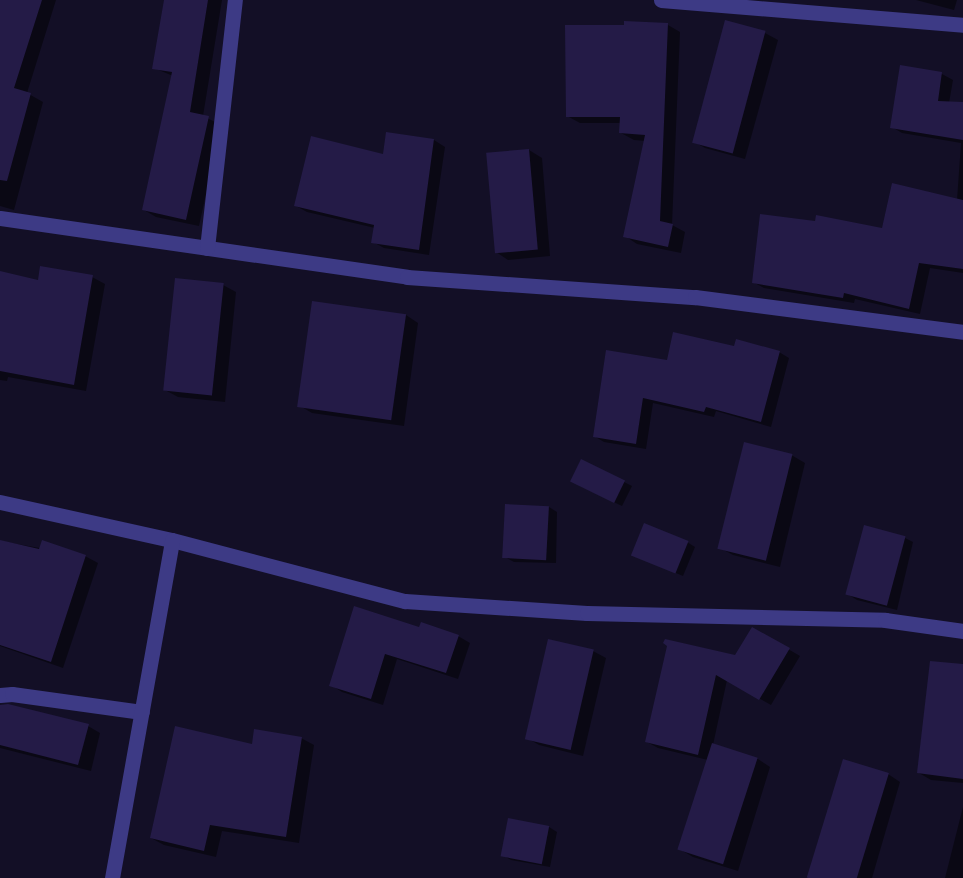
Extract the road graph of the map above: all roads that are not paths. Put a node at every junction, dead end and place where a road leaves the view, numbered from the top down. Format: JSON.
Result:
{"nodes":[{"id":1,"x":235,"y":0,"type":"edge"},
{"id":2,"x":661,"y":0,"type":"edge"},
{"id":3,"x":963,"y":25,"type":"edge"},
{"id":4,"x":0,"y":218,"type":"edge"},
{"id":5,"x":207,"y":248,"type":"junction"},
{"id":6,"x":963,"y":332,"type":"edge"},
{"id":7,"x":0,"y":502,"type":"edge"},
{"id":8,"x":172,"y":540,"type":"junction"},
{"id":9,"x":963,"y":631,"type":"edge"},
{"id":10,"x":0,"y":695,"type":"edge"},
{"id":11,"x":141,"y":712,"type":"junction"},
{"id":12,"x":112,"y":878,"type":"edge"}],
"edges":[{"from":1,"to":5,"type":"street"},
{"from":2,"to":3,"type":"street"},
{"from":4,"to":5,"type":"street"},
{"from":5,"to":6,"type":"street"},
{"from":7,"to":8,"type":"street"},
{"from":8,"to":9,"type":"street"},
{"from":8,"to":11,"type":"street"},
{"from":10,"to":11,"type":"street"},
{"from":11,"to":12,"type":"street"}]}
